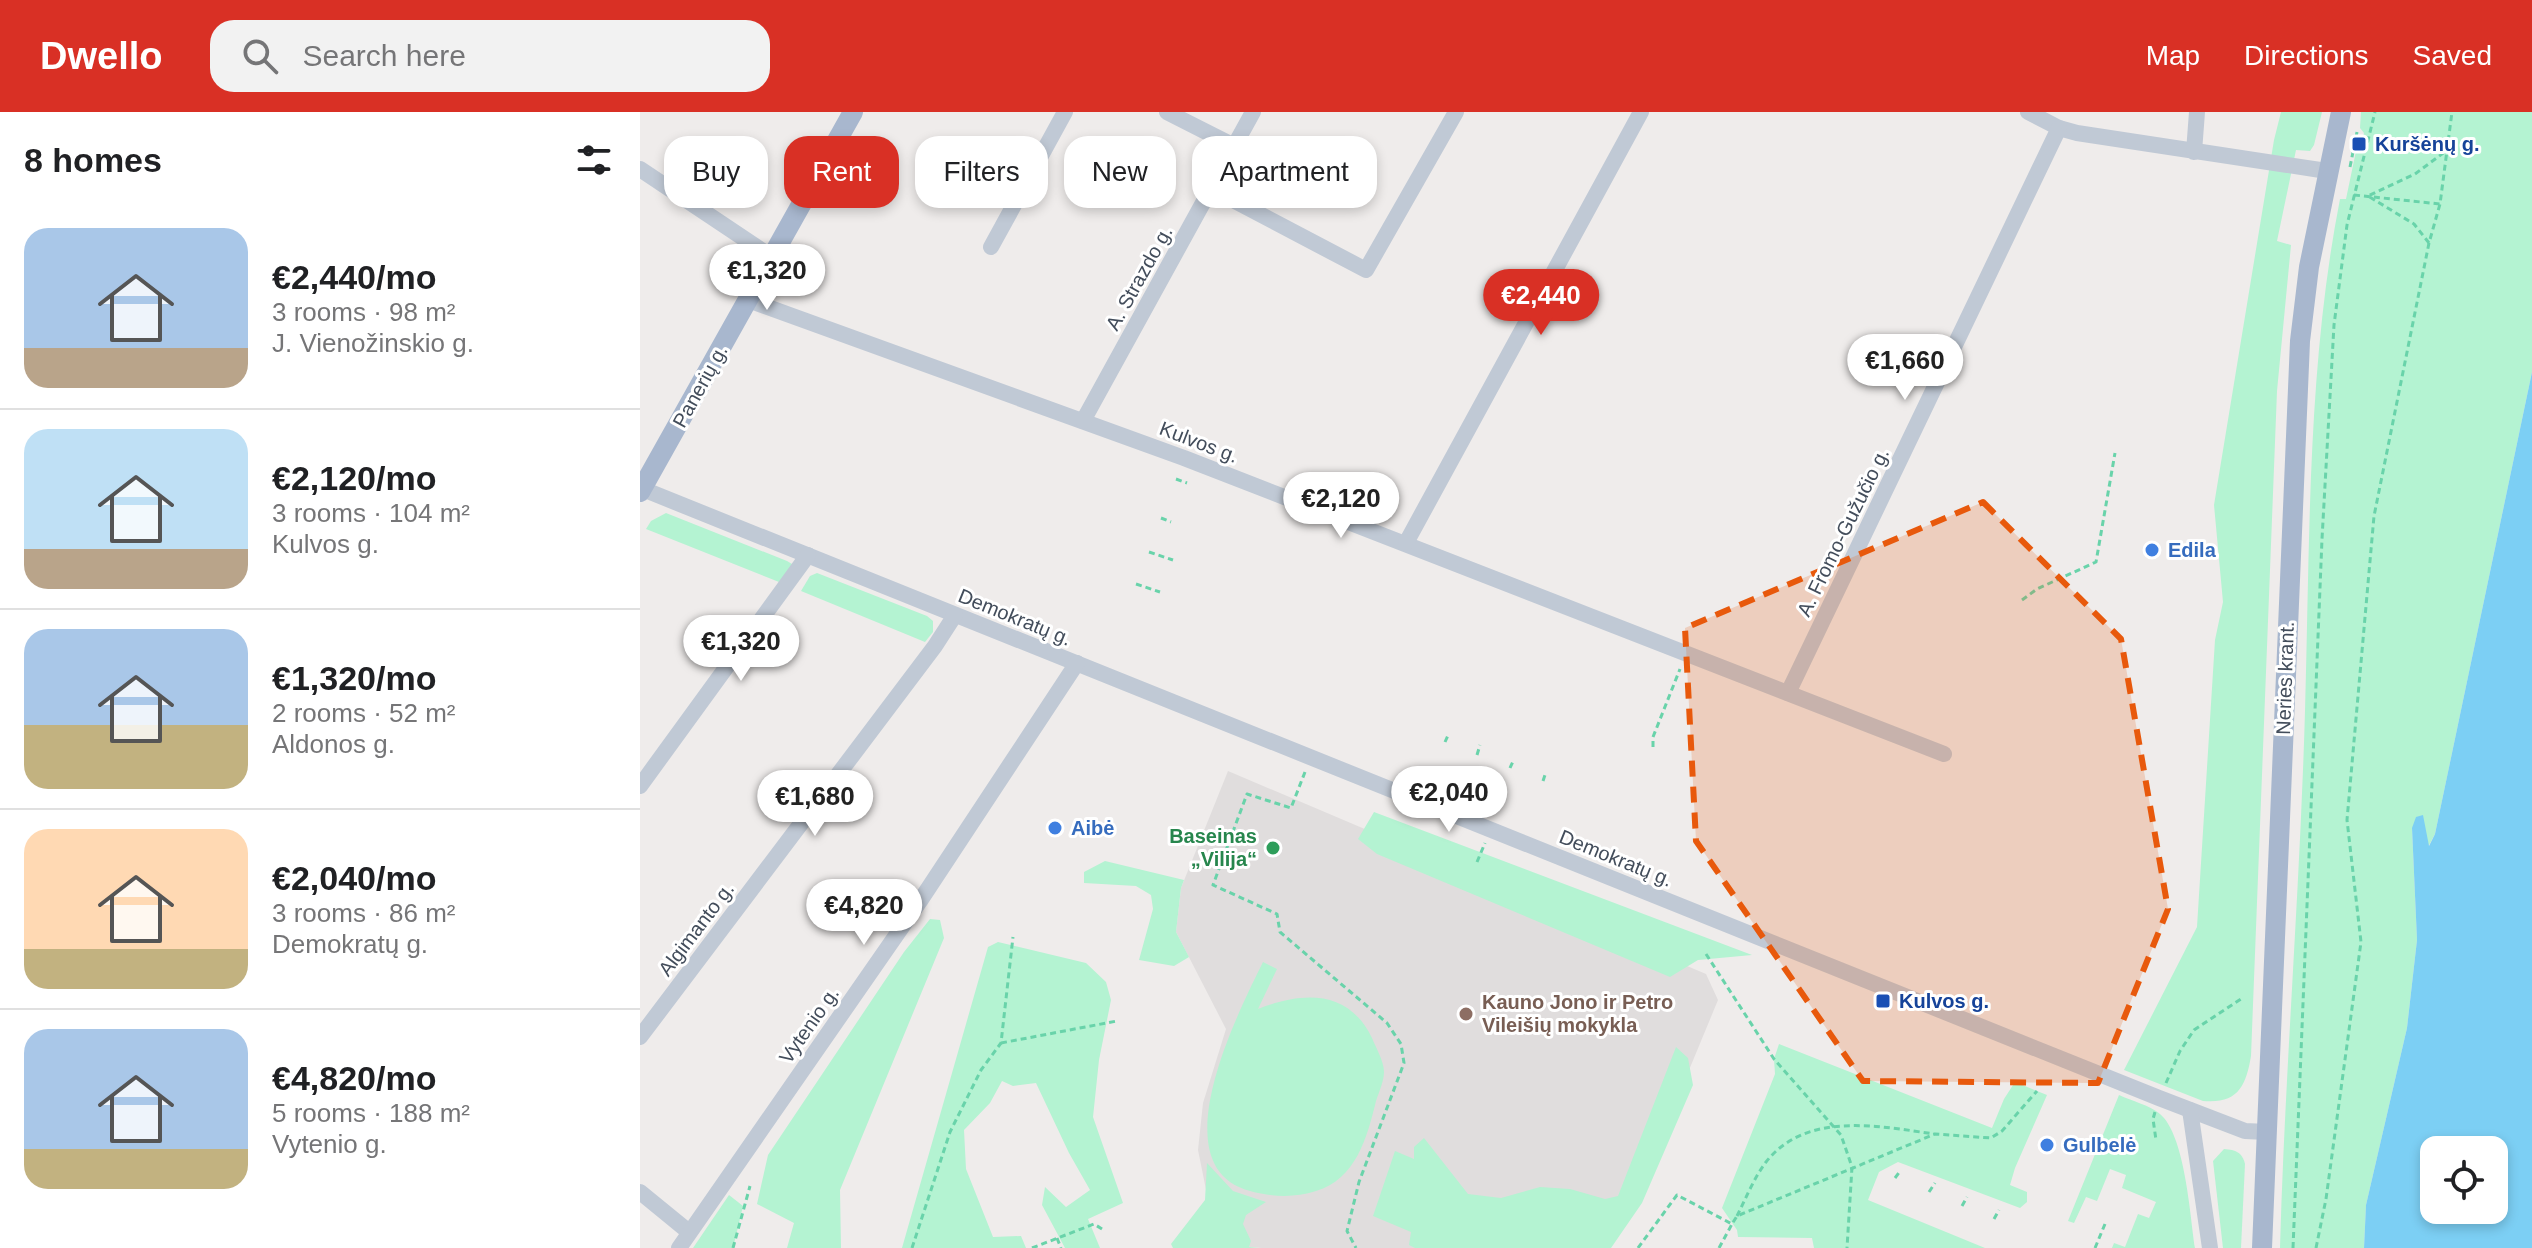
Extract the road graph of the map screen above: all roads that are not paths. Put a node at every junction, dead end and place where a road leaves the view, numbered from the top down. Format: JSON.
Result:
{"nodes":[{"id":1,"x":853,"y":112,"type":"edge"},
{"id":2,"x":1065,"y":112,"type":"edge"},
{"id":3,"x":1167,"y":112,"type":"edge"},
{"id":4,"x":1253,"y":112,"type":"edge"},
{"id":5,"x":1456,"y":112,"type":"edge"},
{"id":6,"x":1641,"y":112,"type":"edge"},
{"id":7,"x":2028,"y":112,"type":"edge"},
{"id":8,"x":2197,"y":112,"type":"edge"},
{"id":9,"x":2341,"y":112,"type":"edge"},
{"id":10,"x":2059,"y":128,"type":"junction"},
{"id":11,"x":1214,"y":136,"type":"edge"},
{"id":12,"x":1240,"y":136,"type":"edge"},
{"id":13,"x":2194,"y":152,"type":"junction"},
{"id":14,"x":640,"y":169,"type":"edge"},
{"id":15,"x":2327,"y":171,"type":"junction"},
{"id":16,"x":1201,"y":208,"type":"edge"},
{"id":17,"x":1248,"y":208,"type":"edge"},
{"id":18,"x":991,"y":247,"type":"dead end"},
{"id":19,"x":773,"y":258,"type":"junction"},
{"id":20,"x":748,"y":300,"type":"junction"},
{"id":21,"x":1083,"y":421,"type":"junction"},
{"id":22,"x":641,"y":490,"type":"edge"},
{"id":23,"x":1406,"y":543,"type":"junction"},
{"id":24,"x":808,"y":555,"type":"junction"},
{"id":25,"x":955,"y":615,"type":"junction"},
{"id":26,"x":1077,"y":663,"type":"junction"},
{"id":27,"x":1788,"y":693,"type":"junction"},
{"id":28,"x":1944,"y":754,"type":"dead end"},
{"id":29,"x":640,"y":786,"type":"edge"},
{"id":30,"x":640,"y":1037,"type":"edge"},
{"id":31,"x":2190,"y":1110,"type":"junction"},
{"id":32,"x":2267,"y":1132,"type":"junction"},
{"id":33,"x":640,"y":1192,"type":"edge"},
{"id":34,"x":689,"y":1232,"type":"junction"},
{"id":35,"x":679,"y":1248,"type":"edge"},
{"id":36,"x":2210,"y":1248,"type":"edge"},
{"id":37,"x":2262,"y":1248,"type":"edge"}],
"edges":[{"from":1,"to":19,"type":"main road","name":"Panerių g."},
{"from":2,"to":18,"type":"street"},
{"from":3,"to":11,"type":"street"},
{"from":4,"to":12,"type":"street","name":"A. Strazdo g."},
{"from":5,"to":17,"type":"street"},
{"from":6,"to":23,"type":"street"},
{"from":7,"to":10,"type":"street"},
{"from":8,"to":13,"type":"street"},
{"from":9,"to":15,"type":"main road","name":"Neries krant."},
{"from":10,"to":13,"type":"street"},
{"from":10,"to":27,"type":"street","name":"A. Fromo-Gužučio g."},
{"from":13,"to":15,"type":"street"},
{"from":14,"to":19,"type":"street"},
{"from":15,"to":32,"type":"main road","name":"Neries krant."},
{"from":16,"to":21,"type":"street","name":"A. Strazdo g."},
{"from":19,"to":20,"type":"main road","name":"Panerių g."},
{"from":20,"to":21,"type":"street","name":"Kulvos g."},
{"from":20,"to":22,"type":"main road","name":"Panerių g."},
{"from":21,"to":23,"type":"street","name":"Kulvos g."},
{"from":22,"to":24,"type":"street","name":"Demokratų g."},
{"from":23,"to":27,"type":"street","name":"Kulvos g."},
{"from":24,"to":25,"type":"street","name":"Demokratų g."},
{"from":24,"to":29,"type":"street"},
{"from":25,"to":26,"type":"street","name":"Demokratų g."},
{"from":25,"to":30,"type":"street","name":"Algimanto g."},
{"from":26,"to":31,"type":"street","name":"Demokratų g."},
{"from":26,"to":34,"type":"street","name":"Vytenio g."},
{"from":27,"to":28,"type":"street","name":"Kulvos g."},
{"from":31,"to":32,"type":"street","name":"Demokratų g."},
{"from":31,"to":36,"type":"street"},
{"from":32,"to":37,"type":"main road","name":"Neries krant."},
{"from":33,"to":34,"type":"street"},
{"from":34,"to":35,"type":"street","name":"Vytenio g."}]}
